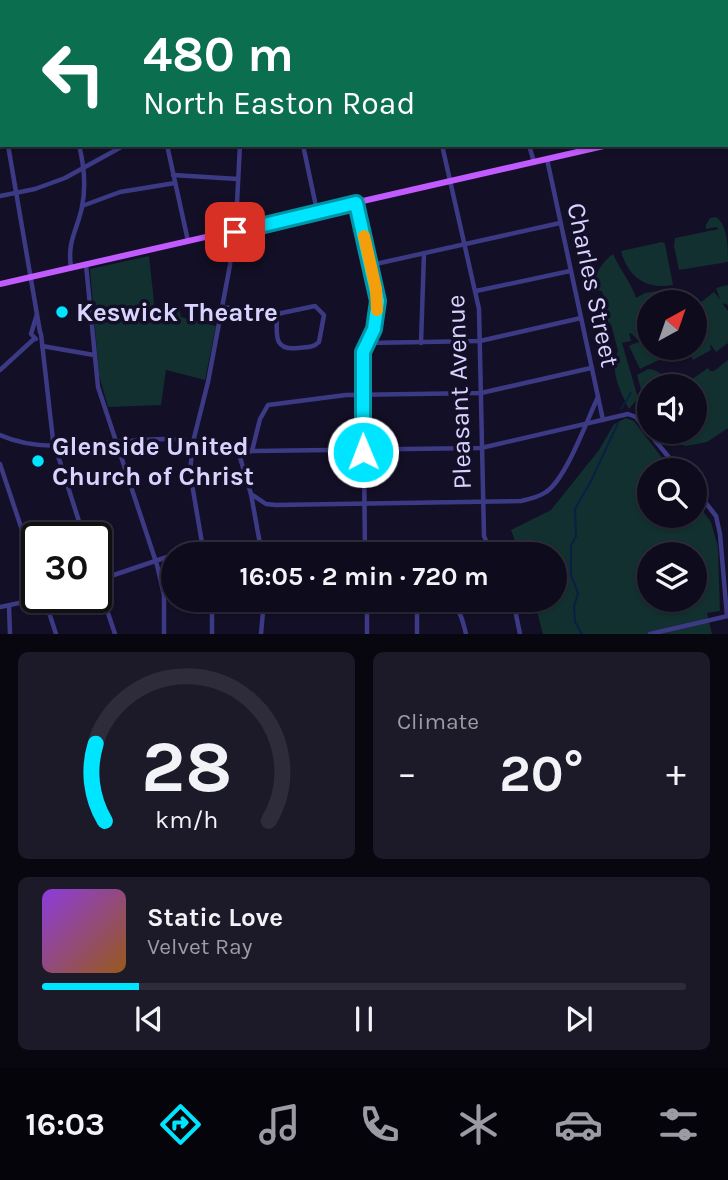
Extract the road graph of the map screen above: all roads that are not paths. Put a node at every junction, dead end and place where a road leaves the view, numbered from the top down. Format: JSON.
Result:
{"nodes":[{"id":1,"x":8,"y":147,"type":"edge"},
{"id":2,"x":79,"y":147,"type":"edge"},
{"id":3,"x":121,"y":147,"type":"edge"},
{"id":4,"x":167,"y":147,"type":"edge"},
{"id":5,"x":240,"y":147,"type":"edge"},
{"id":6,"x":303,"y":147,"type":"edge"},
{"id":7,"x":442,"y":147,"type":"edge"},
{"id":8,"x":530,"y":147,"type":"edge"},
{"id":9,"x":593,"y":147,"type":"edge"},
{"id":10,"x":547,"y":159,"type":"junction"},
{"id":11,"x":534,"y":162,"type":"junction"},
{"id":12,"x":83,"y":168,"type":"junction"},
{"id":13,"x":173,"y":176,"type":"junction"},
{"id":14,"x":238,"y":179,"type":"junction"},
{"id":15,"x":450,"y":180,"type":"junction"},
{"id":16,"x":175,"y":183,"type":"junction"},
{"id":17,"x":16,"y":192,"type":"junction"},
{"id":18,"x":0,"y":196,"type":"edge"},
{"id":19,"x":356,"y":203,"type":"junction"},
{"id":20,"x":82,"y":206,"type":"junction"},
{"id":21,"x":317,"y":211,"type":"junction"},
{"id":22,"x":560,"y":223,"type":"junction"},
{"id":23,"x":235,"y":232,"type":"junction"},
{"id":24,"x":188,"y":242,"type":"junction"},
{"id":25,"x":465,"y":244,"type":"junction"},
{"id":26,"x":424,"y":253,"type":"junction"},
{"id":27,"x":86,"y":265,"type":"junction"},
{"id":28,"x":371,"y":265,"type":"junction"},
{"id":29,"x":71,"y":268,"type":"junction"},
{"id":30,"x":570,"y":271,"type":"junction"},
{"id":31,"x":32,"y":277,"type":"junction"},
{"id":32,"x":0,"y":284,"type":"edge"},
{"id":33,"x":476,"y":291,"type":"junction"},
{"id":34,"x":222,"y":307,"type":"junction"},
{"id":35,"x":37,"y":312,"type":"junction"},
{"id":36,"x":277,"y":314,"type":"junction"},
{"id":37,"x":581,"y":318,"type":"junction"},
{"id":38,"x":41,"y":333,"type":"junction"},
{"id":39,"x":33,"y":336,"type":"junction"},
{"id":40,"x":480,"y":341,"type":"junction"},
{"id":41,"x":367,"y":343,"type":"junction"},
{"id":42,"x":421,"y":343,"type":"junction"},
{"id":43,"x":42,"y":346,"type":"junction"},
{"id":44,"x":94,"y":355,"type":"junction"},
{"id":45,"x":591,"y":368,"type":"junction"},
{"id":46,"x":0,"y":370,"type":"edge"},
{"id":47,"x":481,"y":393,"type":"junction"},
{"id":48,"x":363,"y":395,"type":"junction"},
{"id":49,"x":598,"y":397,"type":"junction"},
{"id":50,"x":603,"y":420,"type":"junction"},
{"id":51,"x":585,"y":424,"type":"junction"},
{"id":52,"x":0,"y":435,"type":"edge"},
{"id":53,"x":116,"y":441,"type":"junction"},
{"id":54,"x":193,"y":442,"type":"junction"},
{"id":55,"x":54,"y":445,"type":"junction"},
{"id":56,"x":481,"y":448,"type":"junction"},
{"id":57,"x":363,"y":449,"type":"junction"},
{"id":58,"x":252,"y":450,"type":"junction"},
{"id":59,"x":239,"y":454,"type":"junction"},
{"id":60,"x":669,"y":458,"type":"edge"},
{"id":61,"x":0,"y":464,"type":"edge"},
{"id":62,"x":251,"y":494,"type":"junction"},
{"id":63,"x":483,"y":502,"type":"junction"},
{"id":64,"x":363,"y":504,"type":"junction"},
{"id":65,"x":707,"y":504,"type":"edge"},
{"id":66,"x":79,"y":522,"type":"edge"},
{"id":67,"x":21,"y":527,"type":"edge"},
{"id":68,"x":203,"y":542,"type":"edge"},
{"id":69,"x":260,"y":542,"type":"edge"},
{"id":70,"x":365,"y":542,"type":"edge"},
{"id":71,"x":487,"y":542,"type":"edge"},
{"id":72,"x":161,"y":559,"type":"edge"},
{"id":73,"x":156,"y":561,"type":"junction"},
{"id":74,"x":112,"y":574,"type":"edge"},
{"id":75,"x":21,"y":603,"type":"edge"},
{"id":76,"x":9,"y":606,"type":"junction"},
{"id":77,"x":0,"y":607,"type":"edge"},
{"id":78,"x":213,"y":612,"type":"edge"},
{"id":79,"x":263,"y":612,"type":"edge"},
{"id":80,"x":367,"y":612,"type":"edge"},
{"id":81,"x":417,"y":612,"type":"edge"},
{"id":82,"x":460,"y":612,"type":"edge"},
{"id":83,"x":515,"y":612,"type":"edge"},
{"id":84,"x":50,"y":613,"type":"edge"},
{"id":85,"x":108,"y":613,"type":"edge"},
{"id":86,"x":727,"y":616,"type":"edge"},
{"id":87,"x":10,"y":634,"type":"edge"},
{"id":88,"x":56,"y":634,"type":"edge"},
{"id":89,"x":115,"y":634,"type":"edge"},
{"id":90,"x":164,"y":634,"type":"edge"},
{"id":91,"x":212,"y":634,"type":"edge"},
{"id":92,"x":261,"y":634,"type":"edge"},
{"id":93,"x":367,"y":634,"type":"edge"},
{"id":94,"x":417,"y":634,"type":"edge"},
{"id":95,"x":466,"y":634,"type":"edge"},
{"id":96,"x":520,"y":634,"type":"edge"},
{"id":97,"x":650,"y":634,"type":"edge"}],
"edges":[{"from":1,"to":17,"type":"street"},
{"from":2,"to":12,"type":"street"},
{"from":3,"to":12,"type":"street"},
{"from":4,"to":13,"type":"street"},
{"from":5,"to":14,"type":"street"},
{"from":6,"to":21,"type":"street"},
{"from":7,"to":15,"type":"street","name":"Pleasant Avenue"},
{"from":8,"to":11,"type":"street"},
{"from":9,"to":10,"type":"main road"},
{"from":10,"to":11,"type":"main road"},
{"from":10,"to":22,"type":"street","name":"Charles Street"},
{"from":11,"to":15,"type":"main road"},
{"from":12,"to":17,"type":"street"},
{"from":12,"to":20,"type":"street"},
{"from":13,"to":14,"type":"street"},
{"from":13,"to":16,"type":"street"},
{"from":14,"to":23,"type":"street"},
{"from":15,"to":19,"type":"main road"},
{"from":15,"to":25,"type":"street","name":"Pleasant Avenue"},
{"from":16,"to":20,"type":"street"},
{"from":16,"to":24,"type":"street"},
{"from":17,"to":18,"type":"street"},
{"from":17,"to":31,"type":"street"},
{"from":19,"to":21,"type":"main road"},
{"from":19,"to":28,"type":"street"},
{"from":20,"to":29,"type":"street"},
{"from":21,"to":23,"type":"main road"},
{"from":22,"to":25,"type":"street"},
{"from":22,"to":30,"type":"street","name":"Charles Street"},
{"from":23,"to":24,"type":"main road"},
{"from":23,"to":34,"type":"street"},
{"from":24,"to":27,"type":"main road"},
{"from":25,"to":26,"type":"street"},
{"from":25,"to":33,"type":"street","name":"Pleasant Avenue"},
{"from":26,"to":28,"type":"street"},
{"from":26,"to":42,"type":"street"},
{"from":27,"to":29,"type":"main road"},
{"from":27,"to":44,"type":"street"},
{"from":28,"to":41,"type":"street"},
{"from":29,"to":31,"type":"main road"},
{"from":30,"to":33,"type":"street"},
{"from":30,"to":37,"type":"street","name":"Charles Street"},
{"from":31,"to":32,"type":"main road"},
{"from":31,"to":35,"type":"street"},
{"from":33,"to":40,"type":"street","name":"Pleasant Avenue"},
{"from":34,"to":36,"type":"street"},
{"from":34,"to":54,"type":"street"},
{"from":35,"to":38,"type":"street"},
{"from":35,"to":39,"type":"street"},
{"from":36,"to":36,"type":"street"},
{"from":37,"to":40,"type":"street"},
{"from":37,"to":45,"type":"street","name":"Charles Street"},
{"from":38,"to":39,"type":"street"},
{"from":38,"to":39,"type":"street"},
{"from":38,"to":43,"type":"street"},
{"from":39,"to":43,"type":"street"},
{"from":39,"to":46,"type":"street"},
{"from":40,"to":42,"type":"street"},
{"from":40,"to":47,"type":"street","name":"Pleasant Avenue"},
{"from":41,"to":42,"type":"street"},
{"from":41,"to":48,"type":"street"},
{"from":43,"to":44,"type":"street"},
{"from":43,"to":55,"type":"street"},
{"from":44,"to":53,"type":"street"},
{"from":45,"to":47,"type":"street"},
{"from":45,"to":49,"type":"street","name":"Charles Street"},
{"from":47,"to":48,"type":"street"},
{"from":47,"to":56,"type":"street","name":"Pleasant Avenue"},
{"from":48,"to":57,"type":"street"},
{"from":48,"to":58,"type":"street"},
{"from":49,"to":50,"type":"street","name":"Charles Street"},
{"from":49,"to":51,"type":"street"},
{"from":50,"to":51,"type":"street"},
{"from":50,"to":60,"type":"street"},
{"from":51,"to":56,"type":"street"},
{"from":51,"to":63,"type":"street"},
{"from":52,"to":55,"type":"street"},
{"from":53,"to":54,"type":"street"},
{"from":53,"to":55,"type":"street"},
{"from":53,"to":73,"type":"street"},
{"from":54,"to":59,"type":"street"},
{"from":54,"to":68,"type":"street"},
{"from":55,"to":66,"type":"street"},
{"from":56,"to":57,"type":"street"},
{"from":56,"to":63,"type":"street","name":"Pleasant Avenue"},
{"from":57,"to":58,"type":"street"},
{"from":57,"to":64,"type":"street"},
{"from":58,"to":59,"type":"street"},
{"from":59,"to":62,"type":"street"},
{"from":61,"to":67,"type":"street"},
{"from":62,"to":64,"type":"street"},
{"from":62,"to":69,"type":"street"},
{"from":63,"to":64,"type":"street"},
{"from":63,"to":71,"type":"street","name":"Pleasant Avenue"},
{"from":64,"to":70,"type":"street"},
{"from":65,"to":86,"type":"street"},
{"from":72,"to":73,"type":"street"},
{"from":73,"to":74,"type":"street"},
{"from":73,"to":90,"type":"street"},
{"from":75,"to":76,"type":"street"},
{"from":76,"to":77,"type":"street"},
{"from":76,"to":87,"type":"street"},
{"from":78,"to":91,"type":"street"},
{"from":79,"to":92,"type":"street"},
{"from":80,"to":93,"type":"street"},
{"from":81,"to":94,"type":"street"},
{"from":82,"to":95,"type":"street"},
{"from":83,"to":96,"type":"street"},
{"from":84,"to":88,"type":"street"},
{"from":85,"to":89,"type":"street"},
{"from":86,"to":97,"type":"street"}]}
